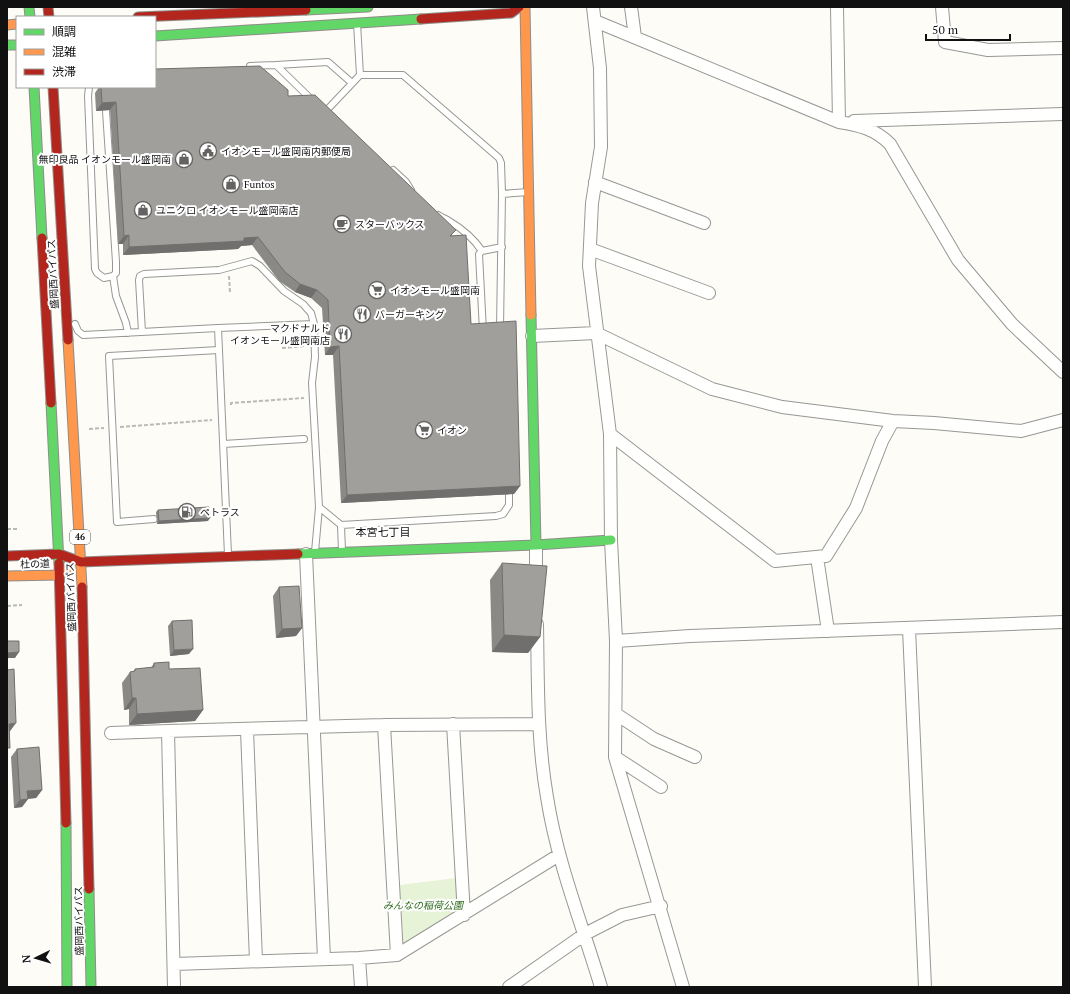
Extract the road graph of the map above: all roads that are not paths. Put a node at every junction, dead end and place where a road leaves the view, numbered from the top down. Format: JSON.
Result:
{"nodes":[{"id":1,"x":368,"y":7,"type":"edge"},
{"id":2,"x":519,"y":7,"type":"edge"},
{"id":3,"x":525,"y":7,"type":"edge"},
{"id":4,"x":593,"y":7,"type":"edge"},
{"id":5,"x":631,"y":7,"type":"edge"},
{"id":6,"x":837,"y":7,"type":"edge"},
{"id":7,"x":942,"y":7,"type":"edge"},
{"id":8,"x":229,"y":10,"type":"edge"},
{"id":9,"x":262,"y":11,"type":"junction"},
{"id":10,"x":151,"y":16,"type":"edge"},
{"id":11,"x":595,"y":20,"type":"junction"},
{"id":12,"x":357,"y":23,"type":"junction"},
{"id":13,"x":156,"y":36,"type":"edge"},
{"id":14,"x":635,"y":37,"type":"junction"},
{"id":15,"x":1063,"y":48,"type":"edge"},
{"id":16,"x":276,"y":64,"type":"junction"},
{"id":17,"x":246,"y":66,"type":"edge"},
{"id":18,"x":360,"y":75,"type":"junction"},
{"id":19,"x":352,"y":83,"type":"junction"},
{"id":20,"x":34,"y":88,"type":"edge"},
{"id":21,"x":53,"y":88,"type":"edge"},
{"id":22,"x":89,"y":88,"type":"edge"},
{"id":23,"x":106,"y":111,"type":"edge"},
{"id":24,"x":1063,"y":114,"type":"edge"},
{"id":25,"x":839,"y":122,"type":"junction"},
{"id":26,"x":385,"y":164,"type":"edge"},
{"id":27,"x":596,"y":182,"type":"junction"},
{"id":28,"x":529,"y":192,"type":"junction"},
{"id":29,"x":502,"y":194,"type":"junction"},
{"id":30,"x":418,"y":197,"type":"edge"},
{"id":31,"x":433,"y":210,"type":"edge"},
{"id":32,"x":704,"y":223,"type":"dead end"},
{"id":33,"x":62,"y":232,"type":"junction"},
{"id":34,"x":502,"y":247,"type":"junction"},
{"id":35,"x":590,"y":249,"type":"junction"},
{"id":36,"x":482,"y":251,"type":"junction"},
{"id":37,"x":113,"y":276,"type":"junction"},
{"id":38,"x":709,"y":293,"type":"dead end"},
{"id":39,"x":73,"y":294,"type":"dead end"},
{"id":40,"x":75,"y":318,"type":"dead end"},
{"id":41,"x":314,"y":324,"type":"junction"},
{"id":42,"x":218,"y":328,"type":"junction"},
{"id":43,"x":483,"y":331,"type":"edge"},
{"id":44,"x":142,"y":332,"type":"junction"},
{"id":45,"x":128,"y":333,"type":"junction"},
{"id":46,"x":596,"y":333,"type":"junction"},
{"id":47,"x":500,"y":334,"type":"edge"},
{"id":48,"x":532,"y":336,"type":"junction"},
{"id":49,"x":219,"y":350,"type":"junction"},
{"id":50,"x":1063,"y":372,"type":"edge"},
{"id":51,"x":1063,"y":420,"type":"edge"},
{"id":52,"x":893,"y":421,"type":"junction"},
{"id":53,"x":610,"y":434,"type":"junction"},
{"id":54,"x":304,"y":439,"type":"dead end"},
{"id":55,"x":223,"y":444,"type":"junction"},
{"id":56,"x":508,"y":481,"type":"edge"},
{"id":57,"x":319,"y":507,"type":"junction"},
{"id":58,"x":154,"y":519,"type":"dead end"},
{"id":59,"x":341,"y":525,"type":"junction"},
{"id":60,"x":611,"y":540,"type":"junction"},
{"id":61,"x":536,"y":545,"type":"junction"},
{"id":62,"x":342,"y":552,"type":"junction"},
{"id":63,"x":59,"y":554,"type":"junction"},
{"id":64,"x":311,"y":554,"type":"junction"},
{"id":65,"x":7,"y":556,"type":"edge"},
{"id":66,"x":228,"y":557,"type":"junction"},
{"id":67,"x":817,"y":557,"type":"junction"},
{"id":68,"x":81,"y":562,"type":"junction"},
{"id":69,"x":59,"y":575,"type":"junction"},
{"id":70,"x":7,"y":576,"type":"edge"},
{"id":71,"x":536,"y":590,"type":"edge"},
{"id":72,"x":536,"y":614,"type":"edge"},
{"id":73,"x":1063,"y":622,"type":"edge"},
{"id":74,"x":909,"y":629,"type":"junction"},
{"id":75,"x":828,"y":631,"type":"junction"},
{"id":76,"x":616,"y":641,"type":"junction"},
{"id":77,"x":616,"y":714,"type":"junction"},
{"id":78,"x":453,"y":724,"type":"junction"},
{"id":79,"x":539,"y":724,"type":"junction"},
{"id":80,"x":384,"y":725,"type":"junction"},
{"id":81,"x":312,"y":728,"type":"junction"},
{"id":82,"x":247,"y":730,"type":"junction"},
{"id":83,"x":168,"y":731,"type":"junction"},
{"id":84,"x":111,"y":733,"type":"dead end"},
{"id":85,"x":616,"y":757,"type":"junction"},
{"id":86,"x":695,"y":758,"type":"dead end"},
{"id":87,"x":661,"y":787,"type":"dead end"},
{"id":88,"x":559,"y":855,"type":"junction"},
{"id":89,"x":661,"y":906,"type":"junction"},
{"id":90,"x":464,"y":915,"type":"junction"},
{"id":91,"x":585,"y":934,"type":"junction"},
{"id":92,"x":397,"y":955,"type":"junction"},
{"id":93,"x":359,"y":958,"type":"junction"},
{"id":94,"x":324,"y":960,"type":"junction"},
{"id":95,"x":256,"y":961,"type":"junction"},
{"id":96,"x":174,"y":964,"type":"junction"},
{"id":97,"x":515,"y":985,"type":"edge"},
{"id":98,"x":67,"y":987,"type":"edge"},
{"id":99,"x":92,"y":987,"type":"edge"},
{"id":100,"x":174,"y":987,"type":"edge"},
{"id":101,"x":361,"y":987,"type":"edge"},
{"id":102,"x":601,"y":987,"type":"edge"},
{"id":103,"x":683,"y":987,"type":"edge"},
{"id":104,"x":925,"y":987,"type":"edge"}],
"edges":[{"from":1,"to":9,"type":"main road"},
{"from":2,"to":12,"type":"main road"},
{"from":3,"to":28,"type":"main road"},
{"from":4,"to":11,"type":"street"},
{"from":5,"to":14,"type":"street"},
{"from":6,"to":25,"type":"street"},
{"from":7,"to":15,"type":"street"},
{"from":8,"to":9,"type":"main road"},
{"from":8,"to":10,"type":"main road"},
{"from":9,"to":12,"type":"street"},
{"from":11,"to":14,"type":"street"},
{"from":11,"to":27,"type":"street"},
{"from":12,"to":13,"type":"main road"},
{"from":12,"to":18,"type":"lane"},
{"from":14,"to":25,"type":"street"},
{"from":16,"to":17,"type":"lane"},
{"from":16,"to":19,"type":"lane"},
{"from":16,"to":19,"type":"lane"},
{"from":18,"to":19,"type":"lane"},
{"from":18,"to":29,"type":"lane"},
{"from":20,"to":63,"type":"main road","name":"盛岡西バイパス","number":"46"},
{"from":21,"to":33,"type":"main road","name":"盛岡西バイパス","number":"46"},
{"from":22,"to":37,"type":"lane"},
{"from":23,"to":37,"type":"lane"},
{"from":24,"to":25,"type":"street"},
{"from":25,"to":50,"type":"street"},
{"from":26,"to":30,"type":"lane"},
{"from":27,"to":32,"type":"street"},
{"from":27,"to":35,"type":"street"},
{"from":28,"to":29,"type":"lane"},
{"from":28,"to":48,"type":"main road"},
{"from":29,"to":34,"type":"lane"},
{"from":31,"to":36,"type":"lane"},
{"from":33,"to":39,"type":"lane"},
{"from":33,"to":68,"type":"main road","name":"盛岡西バイパス","number":"46"},
{"from":34,"to":36,"type":"lane"},
{"from":34,"to":47,"type":"lane"},
{"from":35,"to":38,"type":"street"},
{"from":35,"to":46,"type":"street"},
{"from":36,"to":43,"type":"lane"},
{"from":37,"to":45,"type":"lane"},
{"from":40,"to":45,"type":"lane"},
{"from":41,"to":42,"type":"lane"},
{"from":41,"to":44,"type":"lane"},
{"from":41,"to":57,"type":"lane"},
{"from":42,"to":44,"type":"lane"},
{"from":42,"to":49,"type":"lane"},
{"from":44,"to":45,"type":"lane"},
{"from":46,"to":48,"type":"street"},
{"from":46,"to":52,"type":"street"},
{"from":46,"to":53,"type":"street"},
{"from":48,"to":61,"type":"main road"},
{"from":49,"to":55,"type":"lane"},
{"from":49,"to":58,"type":"lane"},
{"from":51,"to":52,"type":"street"},
{"from":52,"to":67,"type":"street"},
{"from":53,"to":60,"type":"street"},
{"from":53,"to":67,"type":"street"},
{"from":54,"to":55,"type":"lane"},
{"from":55,"to":66,"type":"lane"},
{"from":56,"to":59,"type":"lane"},
{"from":57,"to":59,"type":"lane"},
{"from":57,"to":64,"type":"lane"},
{"from":59,"to":62,"type":"lane"},
{"from":60,"to":61,"type":"main road"},
{"from":60,"to":76,"type":"street"},
{"from":61,"to":62,"type":"main road"},
{"from":61,"to":71,"type":"street"},
{"from":62,"to":64,"type":"main road"},
{"from":63,"to":65,"type":"main road","name":"杜の道"},
{"from":63,"to":68,"type":"main road","name":"杜の道"},
{"from":63,"to":69,"type":"main road","name":"盛岡西バイパス","number":"46"},
{"from":64,"to":66,"type":"main road"},
{"from":64,"to":81,"type":"street"},
{"from":66,"to":68,"type":"main road"},
{"from":67,"to":75,"type":"street"},
{"from":68,"to":69,"type":"main road","name":"杜の道"},
{"from":68,"to":99,"type":"main road","name":"盛岡西バイパス","number":"46"},
{"from":69,"to":70,"type":"main road","name":"杜の道"},
{"from":69,"to":98,"type":"main road","name":"盛岡西バイパス","number":"46"},
{"from":72,"to":79,"type":"street"},
{"from":73,"to":74,"type":"street"},
{"from":74,"to":75,"type":"street"},
{"from":74,"to":104,"type":"street"},
{"from":75,"to":76,"type":"street"},
{"from":76,"to":77,"type":"street"},
{"from":77,"to":85,"type":"street"},
{"from":77,"to":86,"type":"street"},
{"from":78,"to":79,"type":"street"},
{"from":78,"to":80,"type":"street"},
{"from":78,"to":90,"type":"street"},
{"from":79,"to":88,"type":"street"},
{"from":80,"to":81,"type":"street"},
{"from":80,"to":92,"type":"street"},
{"from":81,"to":82,"type":"street"},
{"from":81,"to":94,"type":"street"},
{"from":82,"to":83,"type":"street"},
{"from":82,"to":95,"type":"street"},
{"from":83,"to":84,"type":"street"},
{"from":83,"to":96,"type":"street"},
{"from":85,"to":87,"type":"street"},
{"from":85,"to":89,"type":"street"},
{"from":88,"to":90,"type":"street"},
{"from":88,"to":91,"type":"street"},
{"from":89,"to":91,"type":"street"},
{"from":89,"to":103,"type":"street"},
{"from":90,"to":92,"type":"street"},
{"from":91,"to":97,"type":"street"},
{"from":91,"to":102,"type":"street"},
{"from":92,"to":93,"type":"street"},
{"from":93,"to":94,"type":"street"},
{"from":93,"to":101,"type":"street"},
{"from":94,"to":95,"type":"street"},
{"from":95,"to":96,"type":"street"},
{"from":96,"to":100,"type":"street"}]}
